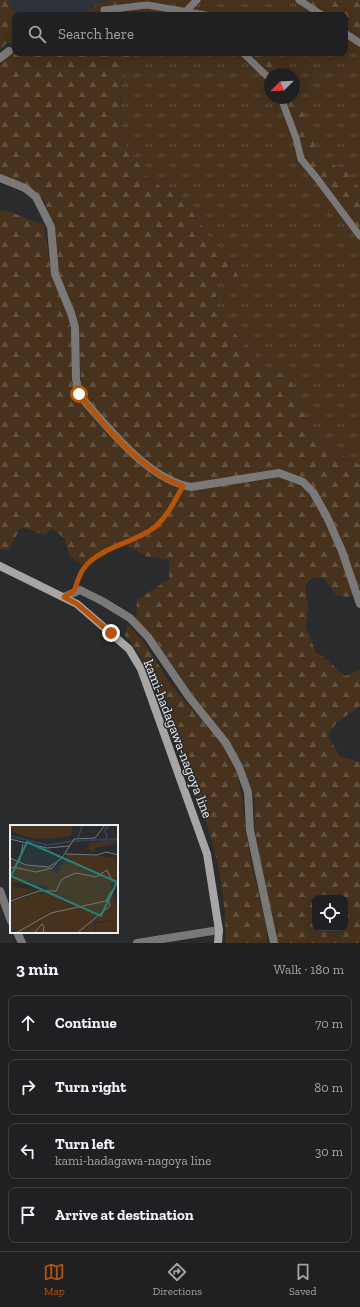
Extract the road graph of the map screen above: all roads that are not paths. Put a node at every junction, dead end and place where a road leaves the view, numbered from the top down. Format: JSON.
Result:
{"nodes":[{"id":1,"x":197,"y":0,"type":"edge"},
{"id":2,"x":299,"y":0,"type":"edge"},
{"id":3,"x":104,"y":10,"type":"dead end"},
{"id":4,"x":185,"y":12,"type":"joint"},
{"id":5,"x":317,"y":12,"type":"edge"},
{"id":6,"x":348,"y":35,"type":"edge"},
{"id":7,"x":360,"y":43,"type":"edge"},
{"id":8,"x":9,"y":51,"type":"dead end"},
{"id":9,"x":246,"y":56,"type":"edge"},
{"id":10,"x":0,"y":58,"type":"edge"},
{"id":11,"x":264,"y":73,"type":"edge"},
{"id":12,"x":282,"y":104,"type":"edge"},
{"id":13,"x":0,"y":178,"type":"edge"},
{"id":14,"x":360,"y":236,"type":"edge"},
{"id":15,"x":0,"y":566,"type":"edge"},
{"id":16,"x":64,"y":597,"type":"junction"},
{"id":17,"x":360,"y":604,"type":"edge"},
{"id":18,"x":0,"y":891,"type":"edge"},
{"id":19,"x":10,"y":918,"type":"edge"},
{"id":20,"x":219,"y":930,"type":"junction"},
{"id":21,"x":17,"y":933,"type":"edge"},
{"id":22,"x":22,"y":943,"type":"edge"},
{"id":23,"x":137,"y":943,"type":"edge"},
{"id":24,"x":218,"y":943,"type":"edge"},
{"id":25,"x":274,"y":943,"type":"edge"}],
"edges":[{"from":1,"to":4,"type":"lane"},
{"from":2,"to":5,"type":"lane"},
{"from":3,"to":4,"type":"lane"},
{"from":6,"to":7,"type":"lane"},
{"from":8,"to":10,"type":"street"},
{"from":9,"to":11,"type":"lane"},
{"from":12,"to":14,"type":"lane"},
{"from":13,"to":17,"type":"street"},
{"from":15,"to":16,"type":"main road","name":"kami-hadagawa-nagoya line"},
{"from":16,"to":20,"type":"main road","name":"kami-hadagawa-nagoya line"},
{"from":16,"to":25,"type":"street"},
{"from":18,"to":19,"type":"street"},
{"from":20,"to":23,"type":"street"},
{"from":20,"to":24,"type":"main road","name":"kami-hadagawa-nagoya line"},
{"from":21,"to":22,"type":"street"}]}
